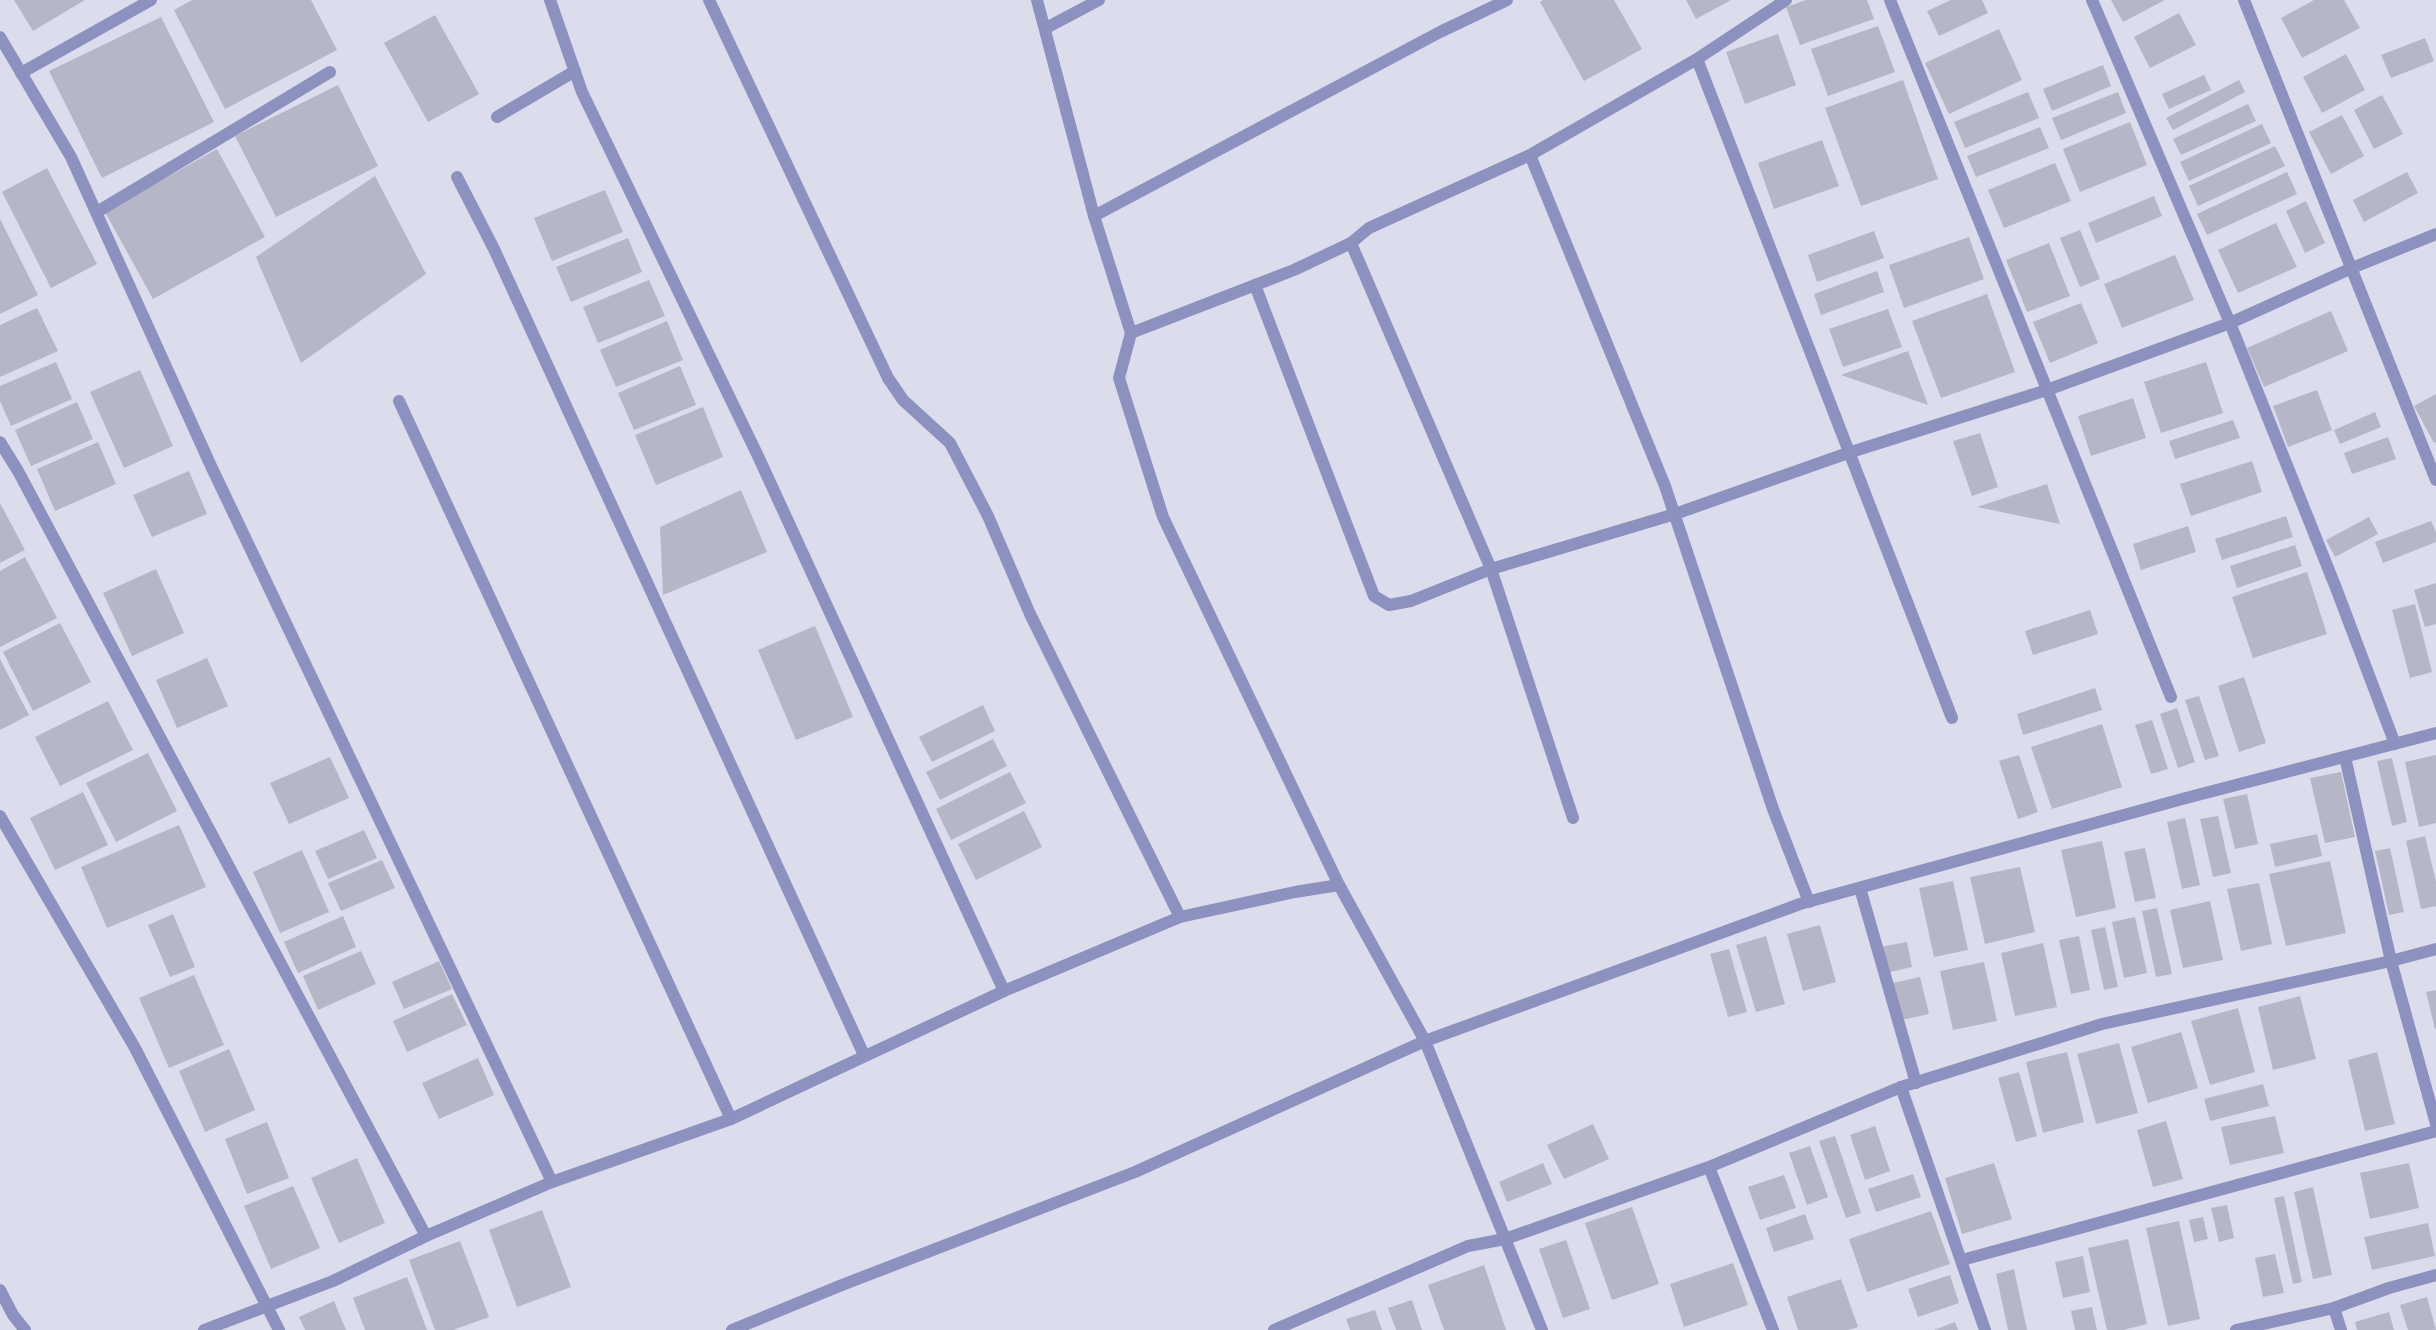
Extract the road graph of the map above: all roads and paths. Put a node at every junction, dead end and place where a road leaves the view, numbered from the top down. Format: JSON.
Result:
{"nodes":[{"id":1,"x":151,"y":0,"type":"edge"},
{"id":2,"x":550,"y":0,"type":"edge"},
{"id":3,"x":709,"y":0,"type":"edge"},
{"id":4,"x":1037,"y":0,"type":"edge"},
{"id":5,"x":1099,"y":0,"type":"edge"},
{"id":6,"x":1507,"y":0,"type":"edge"},
{"id":7,"x":1786,"y":0,"type":"edge"},
{"id":8,"x":1890,"y":0,"type":"edge"},
{"id":9,"x":2092,"y":0,"type":"edge"},
{"id":10,"x":2244,"y":0,"type":"edge"},
{"id":11,"x":1046,"y":28,"type":"junction"},
{"id":12,"x":0,"y":37,"type":"edge"},
{"id":13,"x":1697,"y":59,"type":"junction"},
{"id":14,"x":575,"y":71,"type":"junction"},
{"id":15,"x":330,"y":72,"type":"dead end"},
{"id":16,"x":21,"y":73,"type":"junction"},
{"id":17,"x":497,"y":117,"type":"dead end"},
{"id":18,"x":1530,"y":155,"type":"junction"},
{"id":19,"x":458,"y":177,"type":"dead end"},
{"id":20,"x":96,"y":212,"type":"junction"},
{"id":21,"x":1094,"y":216,"type":"junction"},
{"id":22,"x":2436,"y":234,"type":"edge"},
{"id":23,"x":1351,"y":243,"type":"junction"},
{"id":24,"x":2352,"y":268,"type":"junction"},
{"id":25,"x":1255,"y":285,"type":"junction"},
{"id":26,"x":2230,"y":323,"type":"junction"},
{"id":27,"x":1131,"y":333,"type":"junction"},
{"id":28,"x":2047,"y":390,"type":"junction"},
{"id":29,"x":399,"y":401,"type":"dead end"},
{"id":30,"x":0,"y":442,"type":"edge"},
{"id":31,"x":1848,"y":453,"type":"junction"},
{"id":32,"x":2436,"y":480,"type":"edge"},
{"id":33,"x":1675,"y":514,"type":"junction"},
{"id":34,"x":1491,"y":569,"type":"junction"},
{"id":35,"x":2171,"y":697,"type":"dead end"},
{"id":36,"x":1952,"y":718,"type":"dead end"},
{"id":37,"x":2436,"y":733,"type":"edge"},
{"id":38,"x":2395,"y":744,"type":"junction"},
{"id":39,"x":2345,"y":757,"type":"junction"},
{"id":40,"x":0,"y":816,"type":"edge"},
{"id":41,"x":1573,"y":818,"type":"dead end"},
{"id":42,"x":1339,"y":885,"type":"junction"},
{"id":43,"x":1860,"y":888,"type":"junction"},
{"id":44,"x":1809,"y":902,"type":"junction"},
{"id":45,"x":1180,"y":918,"type":"junction"},
{"id":46,"x":2436,"y":949,"type":"edge"},
{"id":47,"x":2391,"y":961,"type":"junction"},
{"id":48,"x":1004,"y":992,"type":"junction"},
{"id":49,"x":1425,"y":1041,"type":"junction"},
{"id":50,"x":864,"y":1055,"type":"junction"},
{"id":51,"x":1916,"y":1083,"type":"junction"},
{"id":52,"x":1901,"y":1087,"type":"junction"},
{"id":53,"x":731,"y":1119,"type":"junction"},
{"id":54,"x":2436,"y":1124,"type":"edge"},
{"id":55,"x":2436,"y":1131,"type":"edge"},
{"id":56,"x":1709,"y":1167,"type":"junction"},
{"id":57,"x":552,"y":1182,"type":"junction"},
{"id":58,"x":426,"y":1236,"type":"junction"},
{"id":59,"x":1505,"y":1239,"type":"junction"},
{"id":60,"x":1962,"y":1260,"type":"junction"},
{"id":61,"x":2436,"y":1275,"type":"edge"},
{"id":62,"x":0,"y":1290,"type":"edge"},
{"id":63,"x":268,"y":1305,"type":"junction"},
{"id":64,"x":2334,"y":1308,"type":"junction"},
{"id":65,"x":25,"y":1330,"type":"edge"},
{"id":66,"x":204,"y":1330,"type":"edge"},
{"id":67,"x":279,"y":1330,"type":"edge"},
{"id":68,"x":732,"y":1330,"type":"edge"},
{"id":69,"x":1274,"y":1330,"type":"edge"},
{"id":70,"x":1542,"y":1330,"type":"edge"},
{"id":71,"x":1773,"y":1330,"type":"edge"},
{"id":72,"x":1985,"y":1330,"type":"edge"},
{"id":73,"x":2236,"y":1330,"type":"edge"},
{"id":74,"x":2341,"y":1330,"type":"edge"}],
"edges":[{"from":1,"to":16,"type":"street"},
{"from":2,"to":14,"type":"street"},
{"from":3,"to":45,"type":"street"},
{"from":4,"to":11,"type":"street"},
{"from":5,"to":11,"type":"street"},
{"from":6,"to":21,"type":"street"},
{"from":7,"to":13,"type":"street"},
{"from":8,"to":28,"type":"street"},
{"from":9,"to":26,"type":"street"},
{"from":10,"to":24,"type":"street"},
{"from":11,"to":21,"type":"street"},
{"from":12,"to":16,"type":"street"},
{"from":13,"to":18,"type":"street"},
{"from":13,"to":31,"type":"street"},
{"from":14,"to":17,"type":"street"},
{"from":14,"to":48,"type":"street"},
{"from":15,"to":20,"type":"street"},
{"from":16,"to":20,"type":"street"},
{"from":18,"to":23,"type":"street"},
{"from":18,"to":33,"type":"street"},
{"from":19,"to":50,"type":"street"},
{"from":20,"to":57,"type":"street"},
{"from":21,"to":27,"type":"street"},
{"from":22,"to":24,"type":"street"},
{"from":23,"to":25,"type":"street"},
{"from":23,"to":34,"type":"street"},
{"from":24,"to":26,"type":"street"},
{"from":24,"to":32,"type":"street"},
{"from":25,"to":27,"type":"street"},
{"from":25,"to":34,"type":"street"},
{"from":26,"to":28,"type":"street"},
{"from":26,"to":38,"type":"street"},
{"from":27,"to":42,"type":"street"},
{"from":28,"to":31,"type":"street"},
{"from":28,"to":35,"type":"street"},
{"from":29,"to":53,"type":"street"},
{"from":30,"to":58,"type":"street"},
{"from":31,"to":33,"type":"street"},
{"from":31,"to":36,"type":"street"},
{"from":33,"to":34,"type":"street"},
{"from":33,"to":44,"type":"street"},
{"from":34,"to":41,"type":"street"},
{"from":37,"to":38,"type":"street"},
{"from":38,"to":39,"type":"street"},
{"from":39,"to":43,"type":"street"},
{"from":39,"to":47,"type":"street"},
{"from":40,"to":63,"type":"street"},
{"from":42,"to":45,"type":"street"},
{"from":42,"to":49,"type":"street"},
{"from":43,"to":44,"type":"street"},
{"from":43,"to":51,"type":"street"},
{"from":44,"to":49,"type":"street"},
{"from":45,"to":48,"type":"street"},
{"from":46,"to":47,"type":"street"},
{"from":47,"to":51,"type":"street"},
{"from":47,"to":54,"type":"street"},
{"from":48,"to":50,"type":"street"},
{"from":49,"to":59,"type":"street"},
{"from":49,"to":68,"type":"street"},
{"from":50,"to":53,"type":"street"},
{"from":51,"to":52,"type":"street"},
{"from":52,"to":56,"type":"street"},
{"from":52,"to":60,"type":"street"},
{"from":53,"to":57,"type":"street"},
{"from":55,"to":60,"type":"street"},
{"from":56,"to":59,"type":"street"},
{"from":56,"to":71,"type":"street"},
{"from":57,"to":58,"type":"street"},
{"from":58,"to":63,"type":"street"},
{"from":59,"to":69,"type":"street"},
{"from":59,"to":70,"type":"street"},
{"from":60,"to":72,"type":"street"},
{"from":61,"to":64,"type":"street"},
{"from":62,"to":65,"type":"street"},
{"from":63,"to":66,"type":"street"},
{"from":63,"to":67,"type":"street"},
{"from":64,"to":73,"type":"street"},
{"from":64,"to":74,"type":"street"}]}
